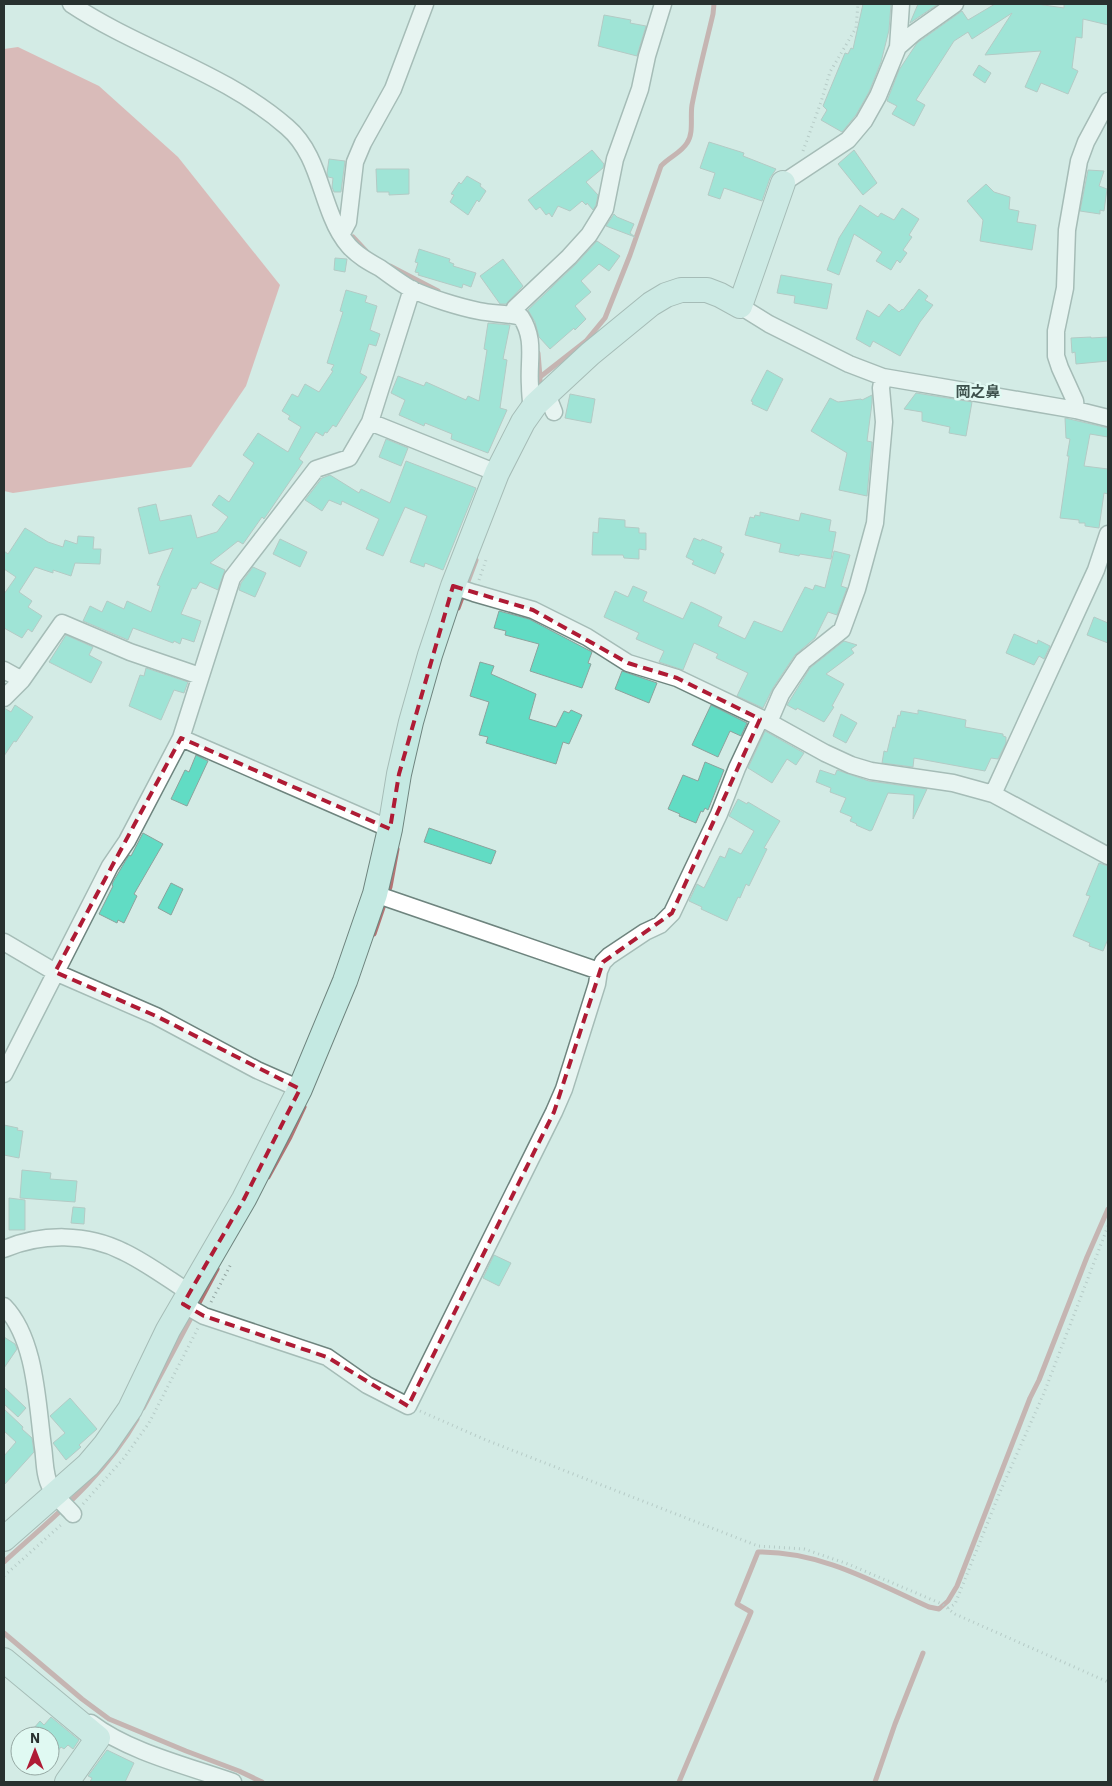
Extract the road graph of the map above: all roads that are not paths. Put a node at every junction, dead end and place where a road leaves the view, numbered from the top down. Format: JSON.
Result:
{"nodes":[{"id":1,"x":71,"y":4,"type":"edge"},
{"id":2,"x":425,"y":4,"type":"edge"},
{"id":3,"x":663,"y":4,"type":"edge"},
{"id":4,"x":902,"y":4,"type":"edge"},
{"id":5,"x":955,"y":4,"type":"edge"},
{"id":6,"x":898,"y":47,"type":"junction"},
{"id":7,"x":1108,"y":101,"type":"edge"},
{"id":8,"x":783,"y":183,"type":"joint"},
{"id":9,"x":341,"y":235,"type":"junction"},
{"id":10,"x":412,"y":289,"type":"junction"},
{"id":11,"x":740,"y":306,"type":"junction"},
{"id":12,"x":513,"y":312,"type":"junction"},
{"id":13,"x":883,"y":377,"type":"junction"},
{"id":14,"x":543,"y":403,"type":"junction"},
{"id":15,"x":1076,"y":410,"type":"junction"},
{"id":16,"x":1108,"y":418,"type":"edge"},
{"id":17,"x":370,"y":422,"type":"junction"},
{"id":18,"x":497,"y":473,"type":"junction"},
{"id":19,"x":1108,"y":534,"type":"edge"},
{"id":20,"x":461,"y":589,"type":"junction"},
{"id":21,"x":4,"y":670,"type":"edge"},
{"id":22,"x":200,"y":676,"type":"junction"},
{"id":23,"x":22,"y":680,"type":"junction"},
{"id":24,"x":4,"y":698,"type":"edge"},
{"id":25,"x":764,"y":720,"type":"junction"},
{"id":26,"x":181,"y":738,"type":"junction"},
{"id":27,"x":993,"y":794,"type":"junction"},
{"id":28,"x":390,"y":829,"type":"junction"},
{"id":29,"x":1108,"y":856,"type":"edge"},
{"id":30,"x":382,"y":897,"type":"junction"},
{"id":31,"x":4,"y":942,"type":"edge"},
{"id":32,"x":599,"y":971,"type":"junction"},
{"id":33,"x":55,"y":972,"type":"junction"},
{"id":34,"x":4,"y":1074,"type":"edge"},
{"id":35,"x":300,"y":1089,"type":"junction"},
{"id":36,"x":4,"y":1249,"type":"edge"},
{"id":37,"x":190,"y":1305,"type":"junction"},
{"id":38,"x":4,"y":1306,"type":"edge"},
{"id":39,"x":65,"y":1505,"type":"junction"},
{"id":40,"x":4,"y":1539,"type":"edge"},
{"id":41,"x":4,"y":1652,"type":"edge"},
{"id":42,"x":4,"y":1660,"type":"edge"},
{"id":43,"x":98,"y":1738,"type":"junction"},
{"id":44,"x":180,"y":1764,"type":"junction"},
{"id":45,"x":67,"y":1782,"type":"edge"},
{"id":46,"x":233,"y":1782,"type":"edge"}],
"edges":[{"from":1,"to":9,"type":"street"},
{"from":2,"to":9,"type":"street"},
{"from":3,"to":12,"type":"street"},
{"from":4,"to":6,"type":"street"},
{"from":5,"to":6,"type":"street"},
{"from":6,"to":8,"type":"street"},
{"from":7,"to":15,"type":"street"},
{"from":8,"to":11,"type":"street"},
{"from":9,"to":10,"type":"street"},
{"from":10,"to":12,"type":"street"},
{"from":10,"to":17,"type":"street"},
{"from":11,"to":13,"type":"street"},
{"from":11,"to":14,"type":"street"},
{"from":12,"to":14,"type":"street"},
{"from":13,"to":15,"type":"street"},
{"from":13,"to":25,"type":"street"},
{"from":14,"to":18,"type":"street"},
{"from":15,"to":16,"type":"street"},
{"from":17,"to":18,"type":"street"},
{"from":17,"to":22,"type":"street"},
{"from":18,"to":20,"type":"street"},
{"from":19,"to":27,"type":"street"},
{"from":20,"to":25,"type":"street"},
{"from":20,"to":28,"type":"street"},
{"from":21,"to":23,"type":"street"},
{"from":22,"to":23,"type":"street"},
{"from":22,"to":26,"type":"street"},
{"from":23,"to":24,"type":"street"},
{"from":25,"to":27,"type":"street"},
{"from":25,"to":32,"type":"street"},
{"from":26,"to":28,"type":"street"},
{"from":26,"to":33,"type":"street"},
{"from":27,"to":29,"type":"street"},
{"from":28,"to":30,"type":"street"},
{"from":30,"to":32,"type":"street"},
{"from":30,"to":35,"type":"street"},
{"from":31,"to":33,"type":"street"},
{"from":32,"to":37,"type":"street"},
{"from":33,"to":34,"type":"street"},
{"from":33,"to":35,"type":"street"},
{"from":35,"to":37,"type":"street"},
{"from":36,"to":37,"type":"street"},
{"from":37,"to":39,"type":"street"},
{"from":38,"to":39,"type":"street"},
{"from":39,"to":40,"type":"street"},
{"from":41,"to":44,"type":"street"},
{"from":42,"to":43,"type":"street"},
{"from":43,"to":44,"type":"street"},
{"from":43,"to":45,"type":"street"},
{"from":44,"to":46,"type":"street"}]}
